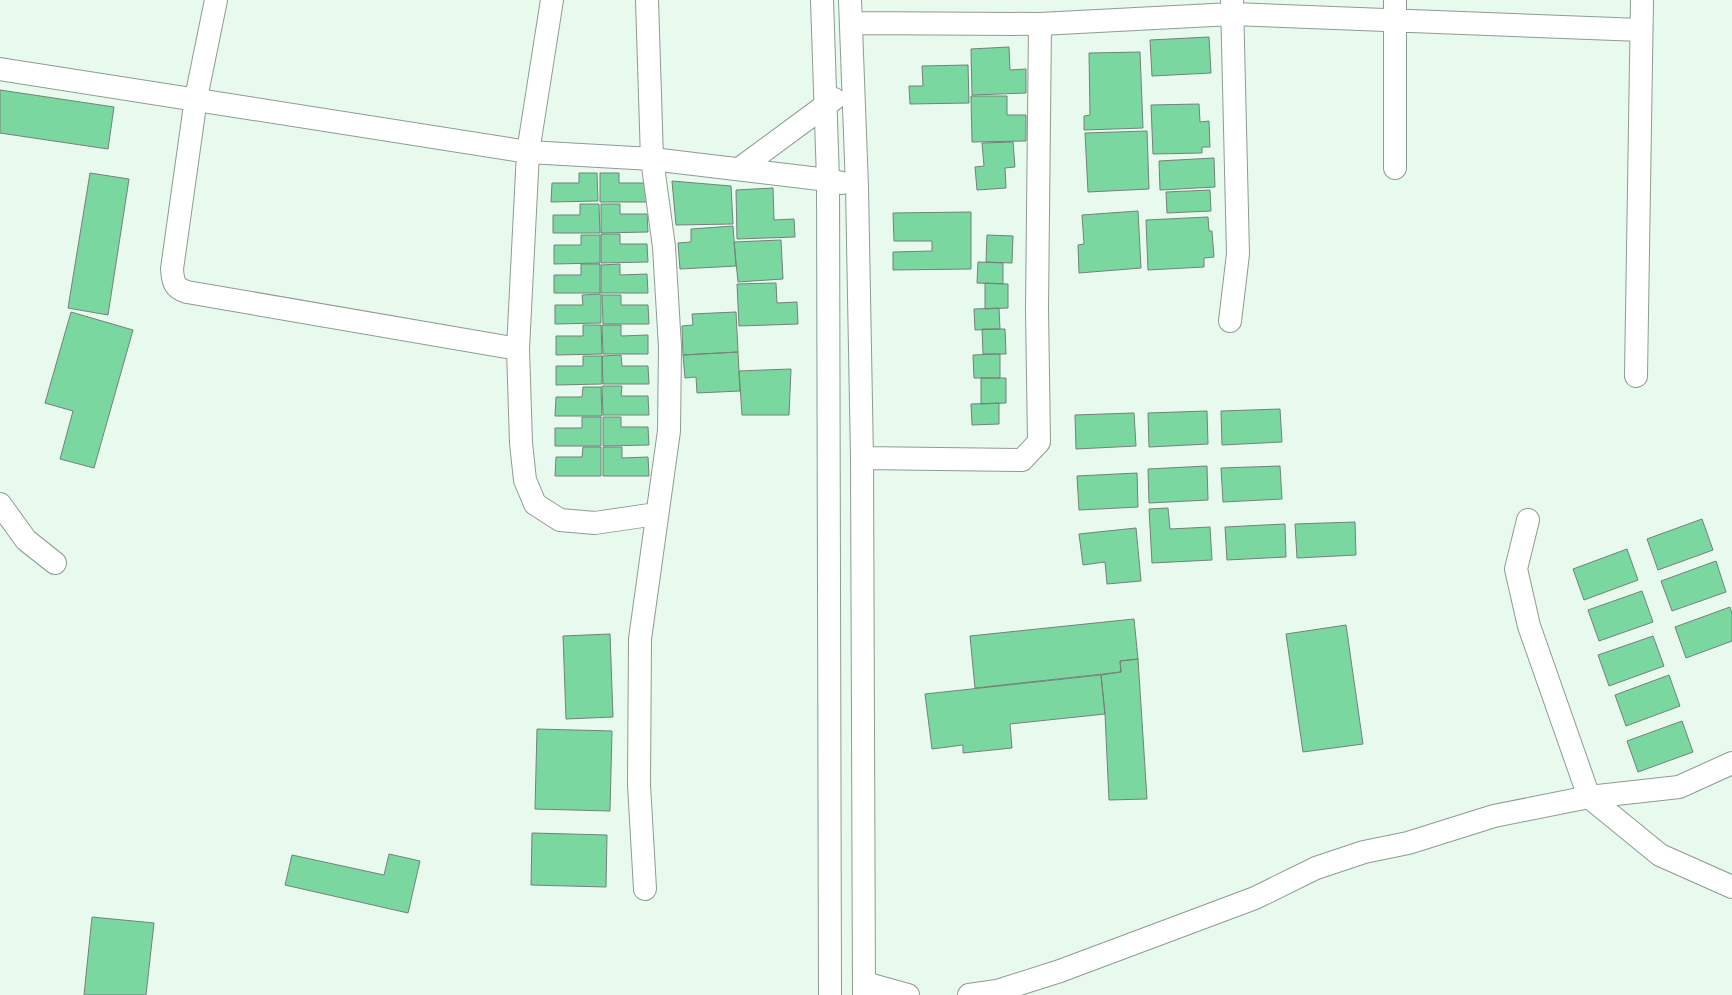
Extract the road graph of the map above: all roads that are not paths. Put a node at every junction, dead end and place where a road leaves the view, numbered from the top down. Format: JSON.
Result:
{"nodes":[{"id":1,"x":216,"y":0,"type":"edge"},
{"id":2,"x":552,"y":0,"type":"edge"},
{"id":3,"x":647,"y":0,"type":"edge"},
{"id":4,"x":822,"y":0,"type":"edge"},
{"id":5,"x":850,"y":0,"type":"edge"},
{"id":6,"x":1642,"y":0,"type":"edge"},
{"id":7,"x":1232,"y":7,"type":"edge"},
{"id":8,"x":1395,"y":10,"type":"edge"},
{"id":9,"x":852,"y":23,"type":"junction"},
{"id":10,"x":1040,"y":24,"type":"junction"},
{"id":11,"x":1641,"y":30,"type":"junction"},
{"id":12,"x":0,"y":69,"type":"edge"},
{"id":13,"x":854,"y":87,"type":"junction"},
{"id":14,"x":196,"y":98,"type":"junction"},
{"id":15,"x":825,"y":104,"type":"junction"},
{"id":16,"x":528,"y":152,"type":"junction"},
{"id":17,"x":652,"y":159,"type":"junction"},
{"id":18,"x":1395,"y":168,"type":"dead end"},
{"id":19,"x":739,"y":170,"type":"junction"},
{"id":20,"x":828,"y":180,"type":"junction"},
{"id":21,"x":857,"y":187,"type":"junction"},
{"id":22,"x":1230,"y":321,"type":"dead end"},
{"id":23,"x":518,"y":349,"type":"junction"},
{"id":24,"x":1636,"y":376,"type":"dead end"},
{"id":25,"x":862,"y":458,"type":"junction"},
{"id":26,"x":0,"y":504,"type":"edge"},
{"id":27,"x":656,"y":514,"type":"junction"},
{"id":28,"x":1528,"y":520,"type":"dead end"},
{"id":29,"x":55,"y":563,"type":"dead end"},
{"id":30,"x":1732,"y":763,"type":"edge"},
{"id":31,"x":1589,"y":797,"type":"junction"},
{"id":32,"x":1732,"y":887,"type":"edge"},
{"id":33,"x":645,"y":889,"type":"dead end"},
{"id":34,"x":865,"y":989,"type":"edge"},
{"id":35,"x":830,"y":995,"type":"edge"},
{"id":36,"x":908,"y":995,"type":"edge"},
{"id":37,"x":969,"y":995,"type":"edge"}],
"edges":[{"from":1,"to":14,"type":"street"},
{"from":2,"to":16,"type":"street"},
{"from":3,"to":17,"type":"street"},
{"from":4,"to":15,"type":"street"},
{"from":5,"to":9,"type":"street"},
{"from":6,"to":11,"type":"street"},
{"from":7,"to":8,"type":"street"},
{"from":7,"to":10,"type":"street"},
{"from":7,"to":22,"type":"street"},
{"from":8,"to":11,"type":"street"},
{"from":8,"to":18,"type":"street"},
{"from":9,"to":10,"type":"street"},
{"from":9,"to":13,"type":"street"},
{"from":10,"to":25,"type":"street"},
{"from":11,"to":24,"type":"street"},
{"from":12,"to":14,"type":"street"},
{"from":13,"to":15,"type":"street"},
{"from":13,"to":21,"type":"street"},
{"from":14,"to":16,"type":"street"},
{"from":14,"to":23,"type":"street"},
{"from":15,"to":19,"type":"street"},
{"from":15,"to":20,"type":"street"},
{"from":16,"to":17,"type":"street"},
{"from":16,"to":23,"type":"street"},
{"from":17,"to":19,"type":"street"},
{"from":17,"to":27,"type":"street"},
{"from":19,"to":20,"type":"street"},
{"from":20,"to":21,"type":"street"},
{"from":20,"to":35,"type":"street"},
{"from":21,"to":25,"type":"street"},
{"from":23,"to":27,"type":"street"},
{"from":25,"to":34,"type":"street"},
{"from":26,"to":29,"type":"street"},
{"from":27,"to":33,"type":"street"},
{"from":28,"to":31,"type":"street"},
{"from":30,"to":31,"type":"street"},
{"from":31,"to":32,"type":"street"},
{"from":31,"to":37,"type":"street"},
{"from":34,"to":36,"type":"street"}]}
